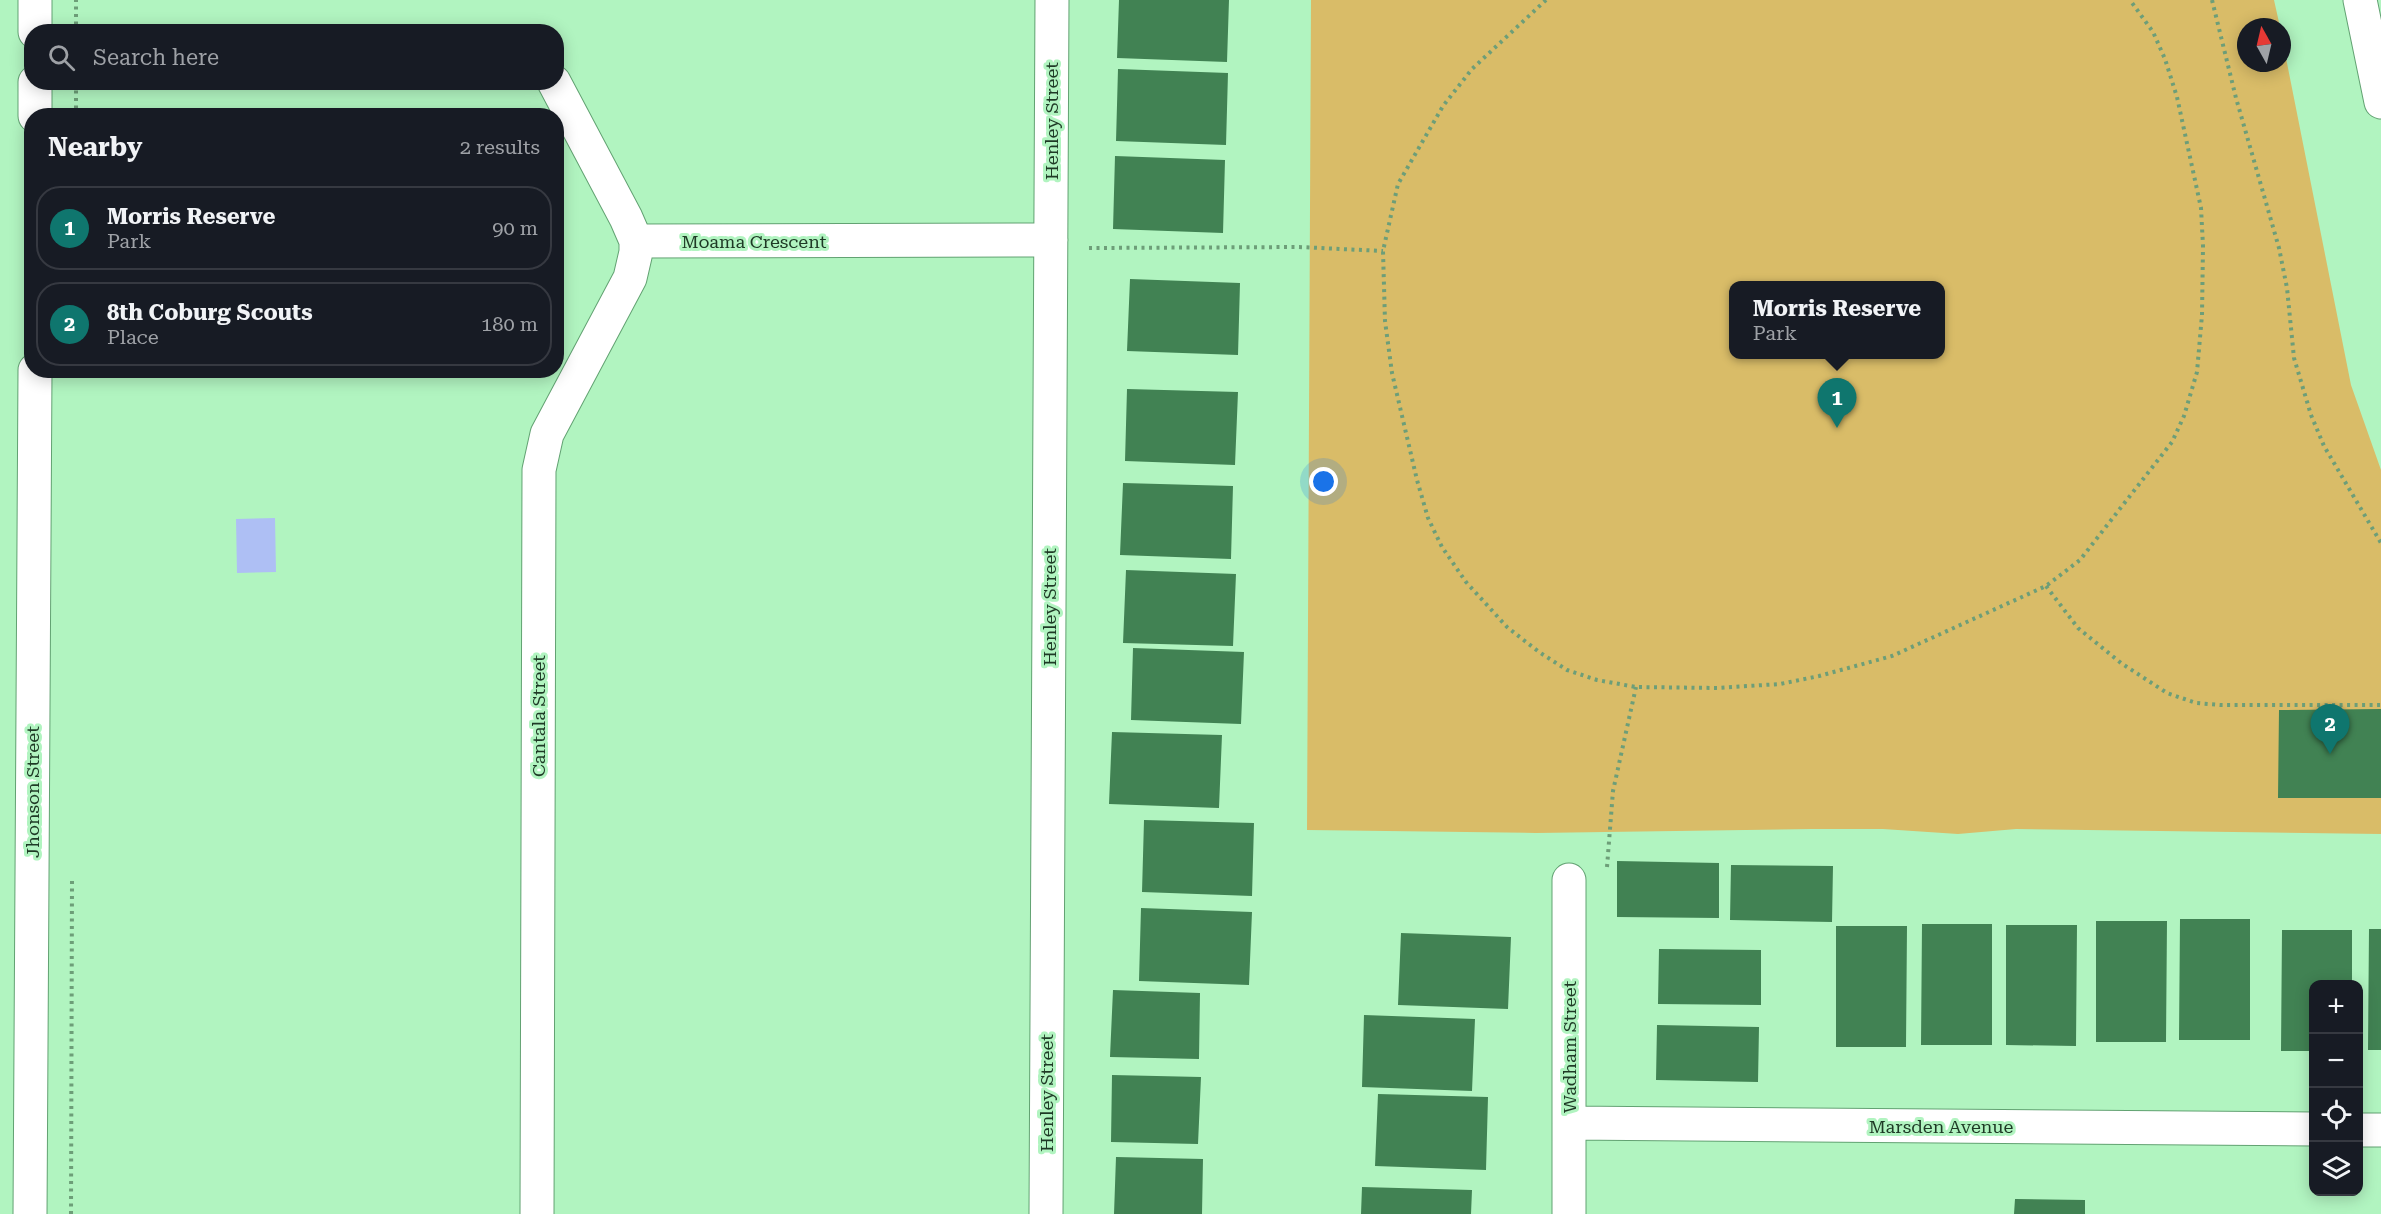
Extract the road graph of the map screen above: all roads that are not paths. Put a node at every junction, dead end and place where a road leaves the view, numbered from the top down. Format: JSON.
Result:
{"nodes":[{"id":1,"x":35,"y":0,"type":"edge"},
{"id":2,"x":1052,"y":0,"type":"edge"},
{"id":3,"x":2360,"y":0,"type":"edge"},
{"id":4,"x":35,"y":24,"type":"edge"},
{"id":5,"x":35,"y":90,"type":"edge"},
{"id":6,"x":558,"y":90,"type":"edge"},
{"id":7,"x":2381,"y":102,"type":"edge"},
{"id":8,"x":35,"y":108,"type":"edge"},
{"id":9,"x":1051,"y":240,"type":"junction"},
{"id":10,"x":636,"y":241,"type":"junction"},
{"id":11,"x":34,"y":378,"type":"edge"},
{"id":12,"x":1569,"y":880,"type":"dead end"},
{"id":13,"x":1569,"y":1123,"type":"junction"},
{"id":14,"x":2309,"y":1129,"type":"edge"},
{"id":15,"x":2363,"y":1130,"type":"edge"},
{"id":16,"x":2381,"y":1130,"type":"edge"},
{"id":17,"x":30,"y":1214,"type":"edge"},
{"id":18,"x":537,"y":1214,"type":"edge"},
{"id":19,"x":1046,"y":1214,"type":"edge"},
{"id":20,"x":1569,"y":1214,"type":"edge"}],
"edges":[{"from":1,"to":4,"type":"main road"},
{"from":2,"to":9,"type":"main road","name":"Henley Street"},
{"from":3,"to":7,"type":"main road"},
{"from":5,"to":8,"type":"main road"},
{"from":6,"to":10,"type":"main road"},
{"from":9,"to":10,"type":"main road","name":"Moama Crescent"},
{"from":9,"to":19,"type":"main road","name":"Henley Street"},
{"from":10,"to":18,"type":"main road","name":"Cantala Street"},
{"from":11,"to":17,"type":"main road","name":"Jhonson Street"},
{"from":12,"to":13,"type":"main road","name":"Wadham Street"},
{"from":13,"to":14,"type":"main road","name":"Marsden Avenue"},
{"from":13,"to":20,"type":"main road","name":"Wadham Street"},
{"from":15,"to":16,"type":"main road"}]}
